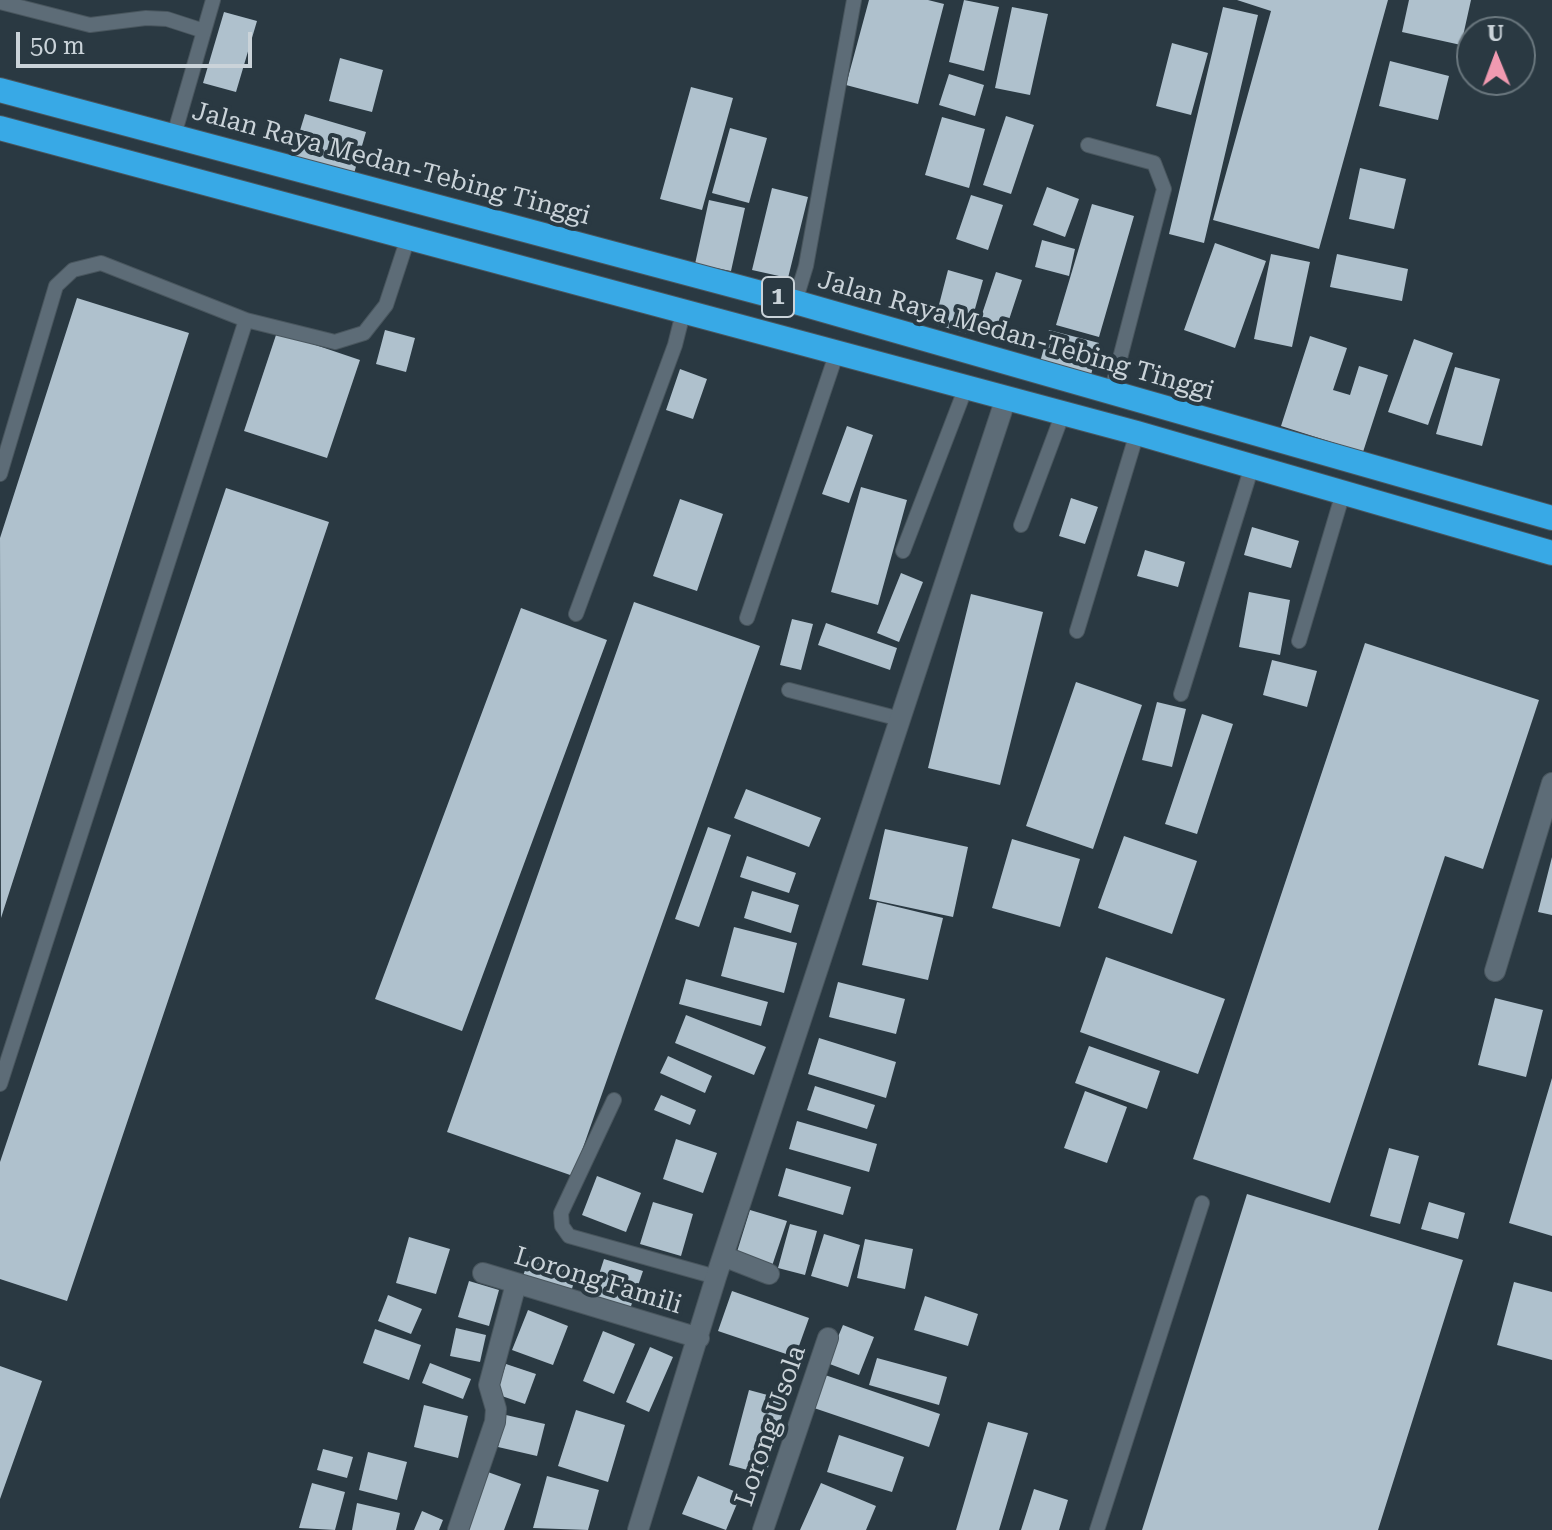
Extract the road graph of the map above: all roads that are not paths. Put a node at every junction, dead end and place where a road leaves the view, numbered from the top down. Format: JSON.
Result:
{"nodes":[{"id":1,"x":213,"y":0,"type":"edge"},
{"id":2,"x":854,"y":0,"type":"edge"},
{"id":3,"x":0,"y":2,"type":"edge"},
{"id":4,"x":204,"y":31,"type":"junction"},
{"id":5,"x":0,"y":90,"type":"edge"},
{"id":6,"x":0,"y":128,"type":"edge"},
{"id":7,"x":174,"y":135,"type":"junction"},
{"id":8,"x":1088,"y":145,"type":"dead end"},
{"id":9,"x":408,"y":238,"type":"junction"},
{"id":10,"x":795,"y":302,"type":"junction"},
{"id":11,"x":684,"y":309,"type":"junction"},
{"id":12,"x":246,"y":320,"type":"junction"},
{"id":13,"x":837,"y":352,"type":"junction"},
{"id":14,"x":966,"y":387,"type":"junction"},
{"id":15,"x":1112,"y":389,"type":"junction"},
{"id":16,"x":1006,"y":398,"type":"junction"},
{"id":17,"x":1063,"y":413,"type":"junction"},
{"id":18,"x":1137,"y":433,"type":"junction"},
{"id":19,"x":1252,"y":466,"type":"junction"},
{"id":20,"x":0,"y":474,"type":"edge"},
{"id":21,"x":1343,"y":493,"type":"junction"},
{"id":22,"x":1552,"y":518,"type":"edge"},
{"id":23,"x":1021,"y":525,"type":"dead end"},
{"id":24,"x":903,"y":551,"type":"dead end"},
{"id":25,"x":1552,"y":553,"type":"edge"},
{"id":26,"x":576,"y":614,"type":"dead end"},
{"id":27,"x":747,"y":618,"type":"dead end"},
{"id":28,"x":1077,"y":631,"type":"dead end"},
{"id":29,"x":1299,"y":641,"type":"dead end"},
{"id":30,"x":789,"y":690,"type":"dead end"},
{"id":31,"x":1181,"y":694,"type":"dead end"},
{"id":32,"x":900,"y":719,"type":"junction"},
{"id":33,"x":1552,"y":783,"type":"edge"},
{"id":34,"x":1495,"y":971,"type":"dead end"},
{"id":35,"x":0,"y":1084,"type":"edge"},
{"id":36,"x":614,"y":1100,"type":"dead end"},
{"id":37,"x":1202,"y":1203,"type":"dead end"},
{"id":38,"x":723,"y":1256,"type":"junction"},
{"id":39,"x":483,"y":1273,"type":"dead end"},
{"id":40,"x":769,"y":1274,"type":"dead end"},
{"id":41,"x":716,"y":1277,"type":"junction"},
{"id":42,"x":516,"y":1284,"type":"junction"},
{"id":43,"x":699,"y":1338,"type":"junction"},
{"id":44,"x":828,"y":1338,"type":"dead end"},
{"id":45,"x":458,"y":1530,"type":"edge"},
{"id":46,"x":638,"y":1530,"type":"edge"},
{"id":47,"x":763,"y":1530,"type":"edge"},
{"id":48,"x":1097,"y":1530,"type":"edge"}],
"edges":[{"from":1,"to":4,"type":"lane"},
{"from":2,"to":10,"type":"lane"},
{"from":3,"to":4,"type":"lane"},
{"from":4,"to":7,"type":"lane"},
{"from":5,"to":7,"type":"highway","name":"Jalan Raya Medan-Tebing Tinggi","number":"1"},
{"from":6,"to":9,"type":"highway","number":"1"},
{"from":7,"to":10,"type":"highway","name":"Jalan Raya Medan-Tebing Tinggi","number":"1"},
{"from":8,"to":15,"type":"lane"},
{"from":9,"to":11,"type":"highway","number":"1"},
{"from":9,"to":12,"type":"lane"},
{"from":10,"to":15,"type":"highway","name":"Jalan Raya Medan-Tebing Tinggi","number":"1"},
{"from":11,"to":13,"type":"highway","number":"1"},
{"from":11,"to":26,"type":"lane"},
{"from":12,"to":20,"type":"lane"},
{"from":12,"to":35,"type":"lane"},
{"from":13,"to":14,"type":"highway","number":"1"},
{"from":13,"to":27,"type":"lane"},
{"from":14,"to":16,"type":"highway","number":"1"},
{"from":14,"to":24,"type":"lane"},
{"from":15,"to":22,"type":"highway","name":"Jalan Raya Medan-Tebing Tinggi","number":"1"},
{"from":16,"to":17,"type":"highway","number":"1"},
{"from":16,"to":32,"type":"street"},
{"from":17,"to":18,"type":"highway","number":"1"},
{"from":17,"to":23,"type":"lane"},
{"from":18,"to":19,"type":"highway","number":"1"},
{"from":18,"to":28,"type":"lane"},
{"from":19,"to":21,"type":"highway","number":"1"},
{"from":19,"to":31,"type":"lane"},
{"from":21,"to":25,"type":"highway","number":"1"},
{"from":21,"to":29,"type":"lane"},
{"from":30,"to":32,"type":"lane"},
{"from":32,"to":38,"type":"street"},
{"from":33,"to":34,"type":"street"},
{"from":36,"to":41,"type":"lane"},
{"from":37,"to":48,"type":"lane"},
{"from":38,"to":40,"type":"street"},
{"from":38,"to":41,"type":"street"},
{"from":39,"to":42,"type":"street","name":"Lorong Famili"},
{"from":41,"to":43,"type":"street"},
{"from":42,"to":43,"type":"street","name":"Lorong Famili"},
{"from":42,"to":45,"type":"street"},
{"from":43,"to":46,"type":"street"},
{"from":44,"to":47,"type":"street","name":"Lorong Usola"}]}
